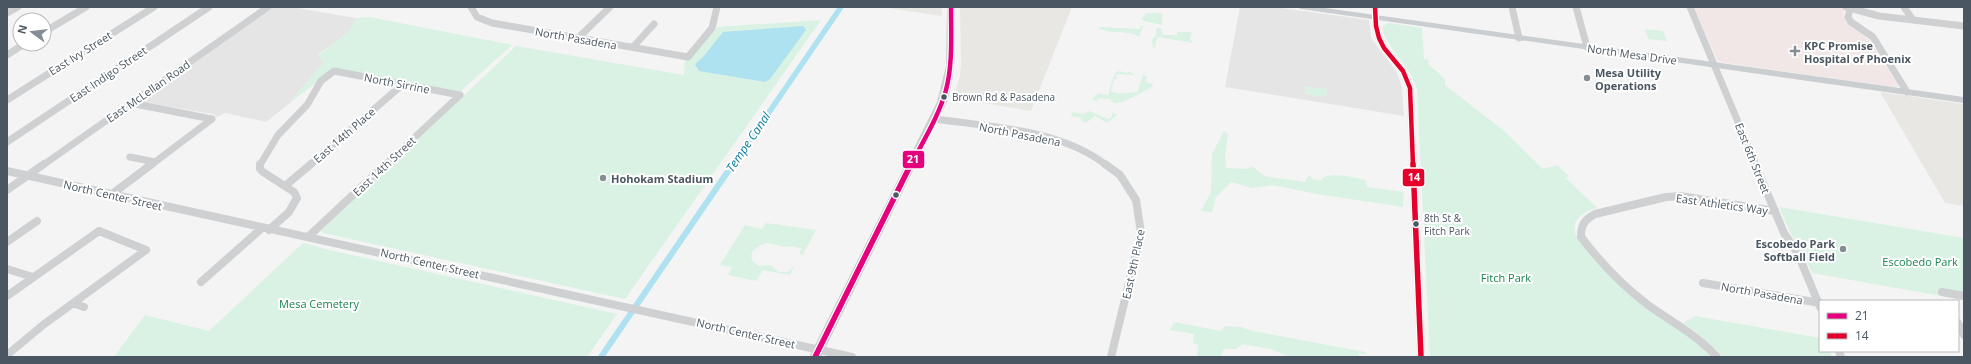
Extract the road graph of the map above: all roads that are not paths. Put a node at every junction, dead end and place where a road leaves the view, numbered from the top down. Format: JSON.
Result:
{"nodes":[{"id":1,"x":18,"y":7,"type":"edge"},
{"id":2,"x":86,"y":7,"type":"edge"},
{"id":3,"x":154,"y":7,"type":"edge"},
{"id":4,"x":209,"y":7,"type":"edge"},
{"id":5,"x":268,"y":7,"type":"edge"},
{"id":6,"x":472,"y":7,"type":"edge"},
{"id":7,"x":600,"y":7,"type":"edge"},
{"id":8,"x":717,"y":7,"type":"edge"},
{"id":9,"x":951,"y":7,"type":"edge"},
{"id":10,"x":1301,"y":7,"type":"edge"},
{"id":11,"x":1375,"y":7,"type":"edge"},
{"id":12,"x":1512,"y":7,"type":"edge"},
{"id":13,"x":1576,"y":7,"type":"edge"},
{"id":14,"x":1690,"y":7,"type":"edge"},
{"id":15,"x":1904,"y":7,"type":"edge"},
{"id":16,"x":609,"y":8,"type":"edge"},
{"id":17,"x":1848,"y":8,"type":"edge"},
{"id":18,"x":7,"y":14,"type":"edge"},
{"id":19,"x":1376,"y":18,"type":"junction"},
{"id":20,"x":1913,"y":20,"type":"junction"},
{"id":21,"x":654,"y":24,"type":"dead end"},
{"id":22,"x":1964,"y":26,"type":"edge"},
{"id":23,"x":52,"y":27,"type":"edge"},
{"id":24,"x":578,"y":38,"type":"junction"},
{"id":25,"x":1519,"y":38,"type":"junction"},
{"id":26,"x":633,"y":47,"type":"junction"},
{"id":27,"x":1587,"y":47,"type":"junction"},
{"id":28,"x":1715,"y":65,"type":"junction"},
{"id":29,"x":403,"y":84,"type":"junction"},
{"id":30,"x":1907,"y":92,"type":"junction"},
{"id":31,"x":460,"y":95,"type":"joint"},
{"id":32,"x":7,"y":100,"type":"edge"},
{"id":33,"x":1964,"y":100,"type":"edge"},
{"id":34,"x":130,"y":103,"type":"junction"},
{"id":35,"x":935,"y":119,"type":"junction"},
{"id":36,"x":7,"y":142,"type":"edge"},
{"id":37,"x":130,"y":157,"type":"dead end"},
{"id":38,"x":1101,"y":160,"type":"joint"},
{"id":39,"x":155,"y":162,"type":"junction"},
{"id":40,"x":7,"y":171,"type":"edge"},
{"id":41,"x":27,"y":176,"type":"junction"},
{"id":42,"x":285,"y":186,"type":"junction"},
{"id":43,"x":7,"y":190,"type":"edge"},
{"id":44,"x":112,"y":194,"type":"junction"},
{"id":45,"x":1775,"y":211,"type":"junction"},
{"id":46,"x":37,"y":222,"type":"dead end"},
{"id":47,"x":266,"y":229,"type":"junction"},
{"id":48,"x":308,"y":238,"type":"junction"},
{"id":49,"x":7,"y":242,"type":"edge"},
{"id":50,"x":7,"y":270,"type":"edge"},
{"id":51,"x":33,"y":277,"type":"junction"},
{"id":52,"x":201,"y":282,"type":"dead end"},
{"id":53,"x":1703,"y":283,"type":"dead end"},
{"id":54,"x":7,"y":296,"type":"edge"},
{"id":55,"x":1964,"y":296,"type":"edge"},
{"id":56,"x":1946,"y":300,"type":"edge"},
{"id":57,"x":1819,"y":302,"type":"edge"},
{"id":58,"x":73,"y":303,"type":"junction"},
{"id":59,"x":1819,"y":304,"type":"edge"},
{"id":60,"x":84,"y":307,"type":"dead end"},
{"id":61,"x":817,"y":353,"type":"edge"},
{"id":62,"x":7,"y":355,"type":"edge"},
{"id":63,"x":852,"y":357,"type":"edge"},
{"id":64,"x":1111,"y":357,"type":"edge"},
{"id":65,"x":1421,"y":357,"type":"edge"},
{"id":66,"x":1717,"y":357,"type":"edge"}],
"edges":[{"from":1,"to":18,"type":"street"},
{"from":2,"to":23,"type":"street"},
{"from":3,"to":32,"type":"street","name":"East Ivy Street"},
{"from":4,"to":36,"type":"street","name":"East Indigo Street"},
{"from":5,"to":34,"type":"street","name":"East McLellan Road"},
{"from":6,"to":24,"type":"street","name":"North Pasadena"},
{"from":7,"to":16,"type":"street"},
{"from":8,"to":26,"type":"street","name":"North Pasadena"},
{"from":9,"to":35,"type":"main road"},
{"from":10,"to":19,"type":"main road","name":"North Mesa Drive"},
{"from":11,"to":19,"type":"street"},
{"from":12,"to":25,"type":"street"},
{"from":13,"to":27,"type":"street"},
{"from":14,"to":28,"type":"street","name":"East 6th Street"},
{"from":15,"to":20,"type":"street"},
{"from":16,"to":24,"type":"street"},
{"from":17,"to":20,"type":"street"},
{"from":17,"to":30,"type":"street"},
{"from":19,"to":25,"type":"main road","name":"North Mesa Drive"},
{"from":19,"to":65,"type":"street"},
{"from":20,"to":22,"type":"street"},
{"from":21,"to":26,"type":"street"},
{"from":24,"to":26,"type":"street","name":"North Pasadena"},
{"from":25,"to":27,"type":"main road","name":"North Mesa Drive"},
{"from":27,"to":28,"type":"main road","name":"North Mesa Drive"},
{"from":28,"to":30,"type":"main road","name":"North Mesa Drive"},
{"from":28,"to":45,"type":"street","name":"East 6th Street"},
{"from":29,"to":31,"type":"street","name":"North Sirrine"},
{"from":29,"to":42,"type":"street","name":"East 14th Place"},
{"from":29,"to":42,"type":"street","name":"North Sirrine"},
{"from":30,"to":33,"type":"main road","name":"North Mesa Drive"},
{"from":31,"to":48,"type":"street","name":"East 14th Street"},
{"from":34,"to":39,"type":"street"},
{"from":34,"to":41,"type":"street","name":"East McLellan Road"},
{"from":35,"to":38,"type":"street","name":"North Pasadena"},
{"from":35,"to":61,"type":"main road"},
{"from":37,"to":39,"type":"street"},
{"from":38,"to":64,"type":"street","name":"East 9th Place"},
{"from":39,"to":44,"type":"street"},
{"from":40,"to":41,"type":"street","name":"North Center Street"},
{"from":41,"to":43,"type":"street","name":"East McLellan Road"},
{"from":41,"to":44,"type":"street","name":"North Center Street"},
{"from":42,"to":47,"type":"street"},
{"from":44,"to":47,"type":"street","name":"North Center Street"},
{"from":45,"to":57,"type":"street","name":"East 6th Street"},
{"from":45,"to":66,"type":"street","name":"East Athletics Way"},
{"from":46,"to":49,"type":"street"},
{"from":47,"to":48,"type":"street","name":"North Center Street"},
{"from":47,"to":52,"type":"street"},
{"from":48,"to":61,"type":"street","name":"North Center Street"},
{"from":50,"to":51,"type":"street"},
{"from":51,"to":54,"type":"street"},
{"from":51,"to":58,"type":"street"},
{"from":53,"to":59,"type":"street","name":"North Pasadena"},
{"from":55,"to":56,"type":"street"},
{"from":58,"to":60,"type":"street"},
{"from":58,"to":62,"type":"street"},
{"from":61,"to":63,"type":"street","name":"North Center Street"}]}
